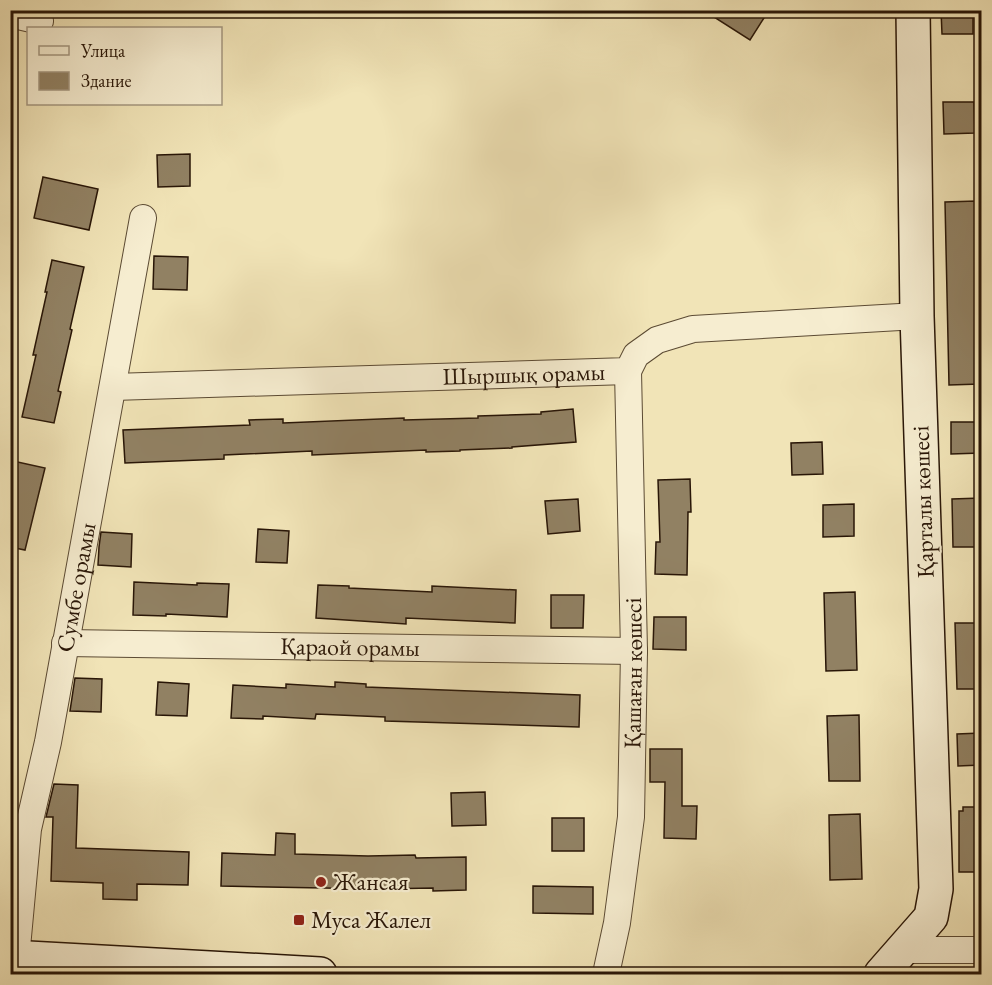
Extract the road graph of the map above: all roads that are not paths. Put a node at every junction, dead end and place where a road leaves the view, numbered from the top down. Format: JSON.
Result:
{"nodes":[{"id":1,"x":913,"y":10,"type":"edge"},
{"id":2,"x":10,"y":14,"type":"edge"},
{"id":3,"x":40,"y":21,"type":"dead end"},
{"id":4,"x":143,"y":218,"type":"dead end"},
{"id":5,"x":917,"y":316,"type":"junction"},
{"id":6,"x":628,"y":370,"type":"junction"},
{"id":7,"x":113,"y":387,"type":"junction"},
{"id":8,"x":65,"y":643,"type":"junction"},
{"id":9,"x":634,"y":651,"type":"junction"},
{"id":10,"x":903,"y":950,"type":"junction"},
{"id":11,"x":981,"y":950,"type":"edge"},
{"id":12,"x":13,"y":957,"type":"edge"},
{"id":13,"x":320,"y":975,"type":"edge"},
{"id":14,"x":606,"y":975,"type":"edge"},
{"id":15,"x":881,"y":975,"type":"edge"}],
"edges":[{"from":1,"to":5,"type":"street","name":"Қарталы көшесі"},
{"from":2,"to":3,"type":"street"},
{"from":4,"to":7,"type":"street","name":"Сумбе орамы"},
{"from":5,"to":6,"type":"street","name":"Шыршық орамы"},
{"from":5,"to":10,"type":"street","name":"Қарталы көшесі"},
{"from":6,"to":7,"type":"street","name":"Шыршық орамы"},
{"from":6,"to":9,"type":"street","name":"Қашаған көшесі"},
{"from":7,"to":8,"type":"street","name":"Сумбе орамы"},
{"from":8,"to":9,"type":"street","name":"Қараой орамы"},
{"from":8,"to":12,"type":"street","name":"Сумбе орамы"},
{"from":9,"to":14,"type":"street","name":"Қашаған көшесі"},
{"from":10,"to":11,"type":"street"},
{"from":10,"to":15,"type":"street","name":"Қарталы көшесі"},
{"from":12,"to":13,"type":"street"}]}
